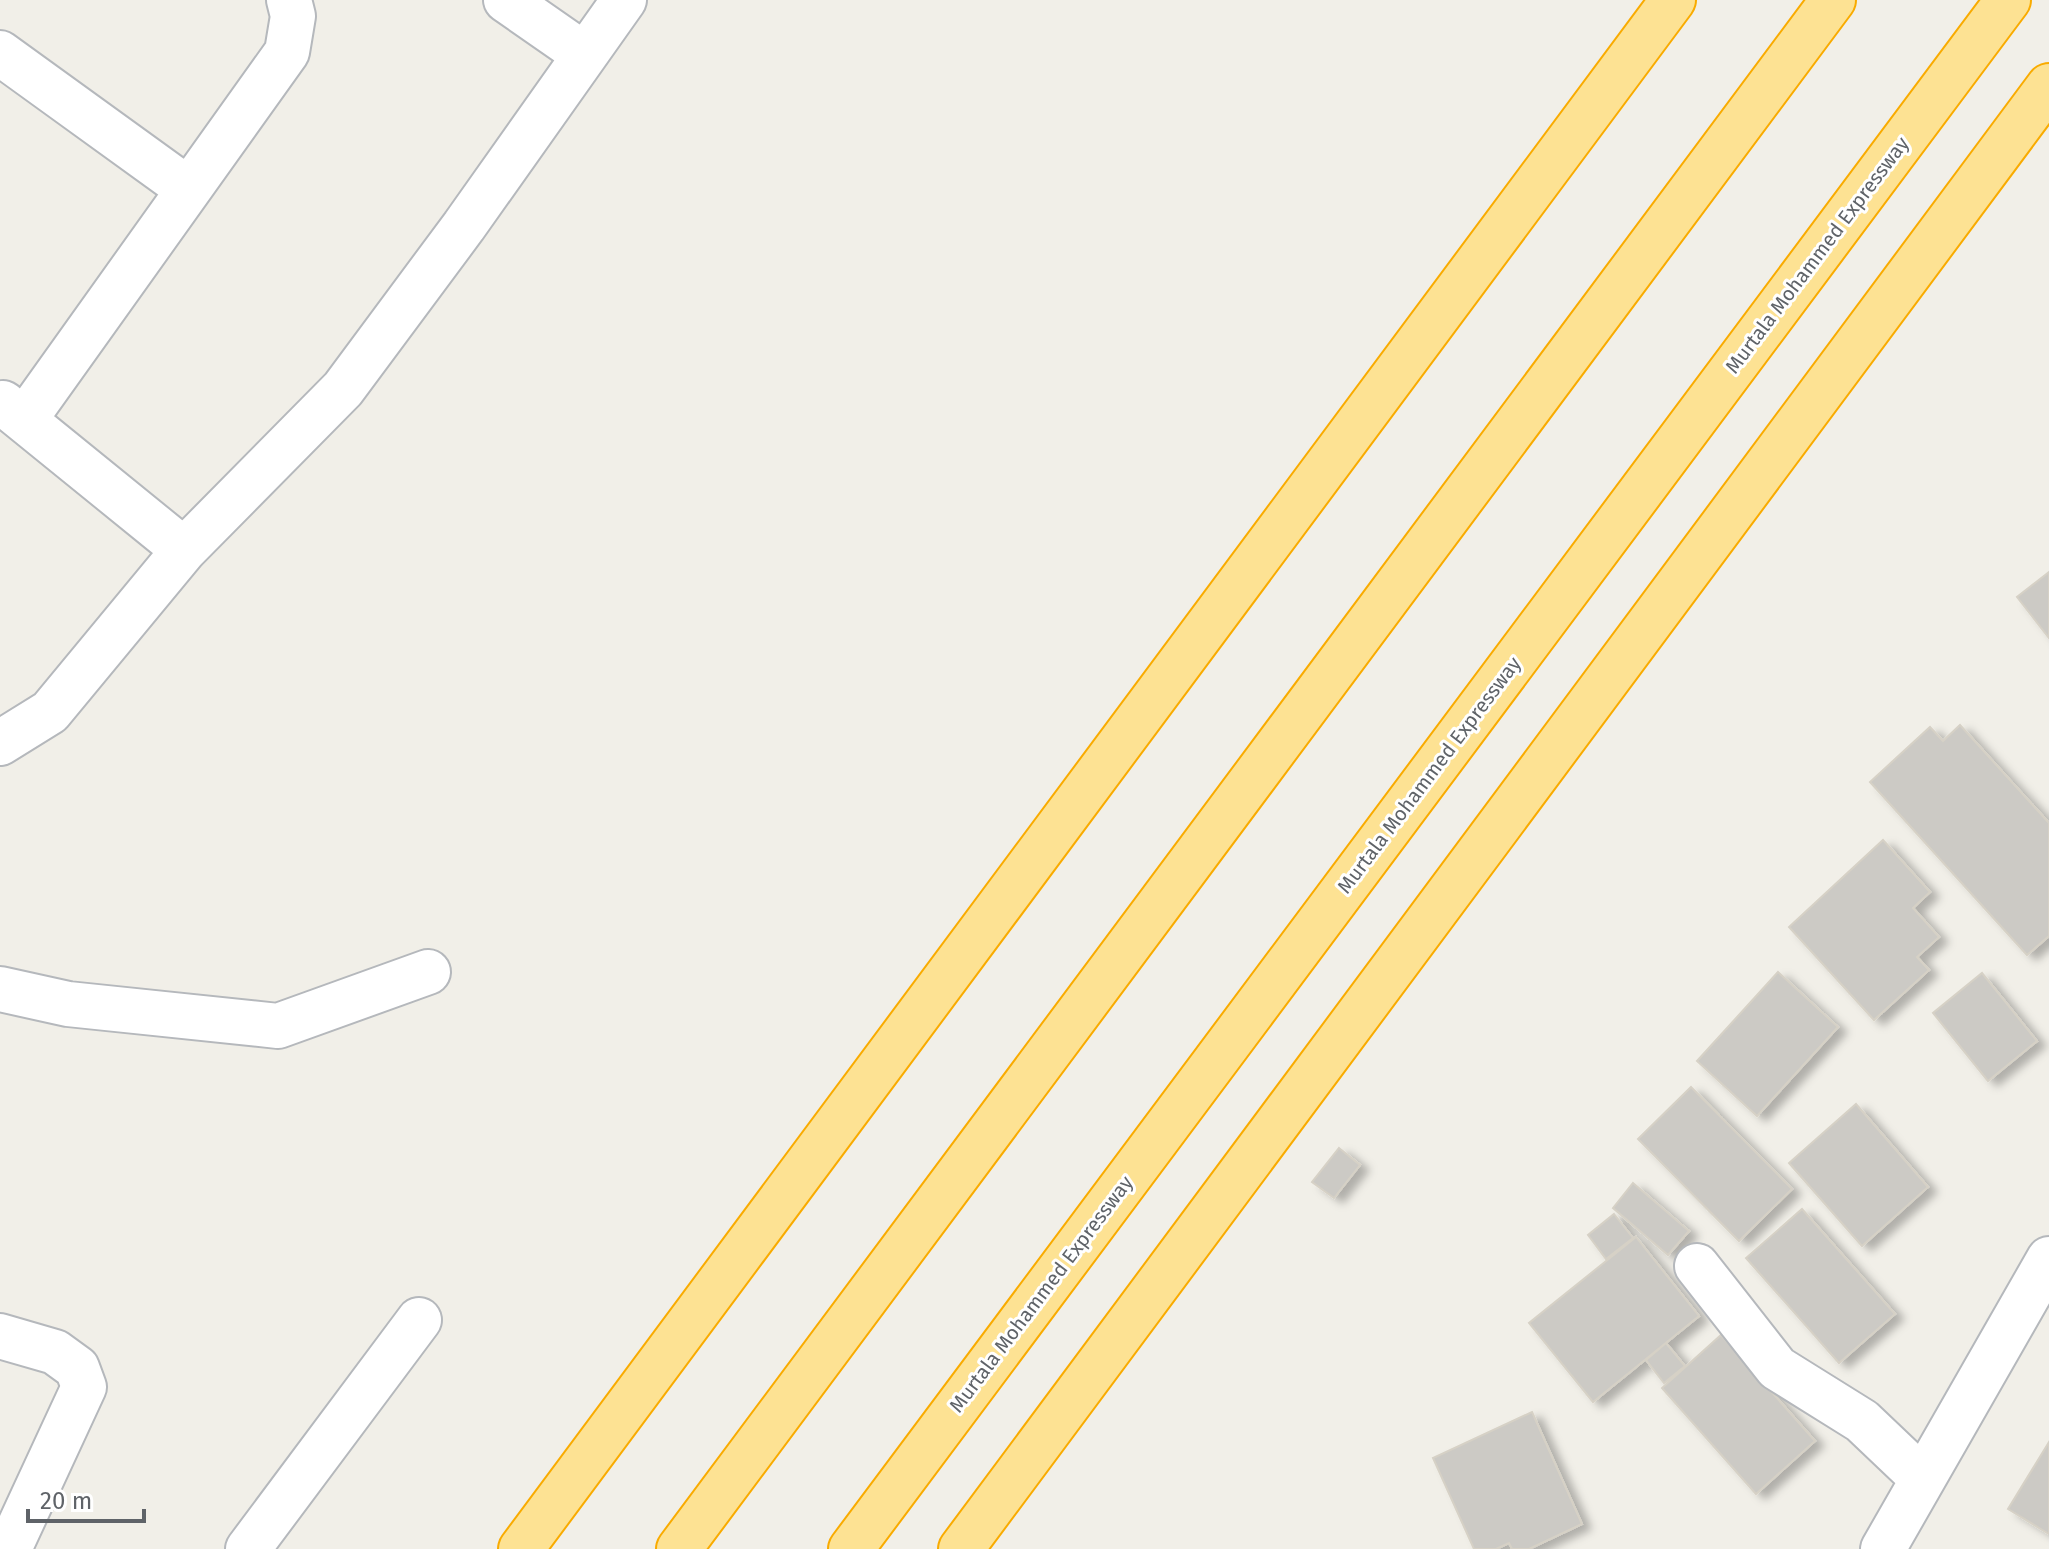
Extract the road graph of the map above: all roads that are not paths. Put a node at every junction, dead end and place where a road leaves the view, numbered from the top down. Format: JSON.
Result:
{"nodes":[{"id":1,"x":289,"y":0,"type":"edge"},
{"id":2,"x":506,"y":0,"type":"edge"},
{"id":3,"x":624,"y":0,"type":"edge"},
{"id":4,"x":1673,"y":0,"type":"edge"},
{"id":5,"x":1833,"y":0,"type":"edge"},
{"id":6,"x":2008,"y":0,"type":"edge"},
{"id":7,"x":0,"y":53,"type":"edge"},
{"id":8,"x":585,"y":55,"type":"junction"},
{"id":9,"x":2049,"y":86,"type":"edge"},
{"id":10,"x":188,"y":189,"type":"junction"},
{"id":11,"x":12,"y":410,"type":"edge"},
{"id":12,"x":184,"y":550,"type":"junction"},
{"id":13,"x":0,"y":743,"type":"edge"},
{"id":14,"x":428,"y":972,"type":"dead end"},
{"id":15,"x":0,"y":989,"type":"edge"},
{"id":16,"x":2049,"y":1259,"type":"edge"},
{"id":17,"x":1697,"y":1266,"type":"dead end"},
{"id":18,"x":419,"y":1320,"type":"dead end"},
{"id":19,"x":0,"y":1336,"type":"edge"},
{"id":20,"x":1923,"y":1479,"type":"junction"},
{"id":21,"x":965,"y":1547,"type":"edge"},
{"id":22,"x":9,"y":1549,"type":"edge"},
{"id":23,"x":248,"y":1549,"type":"edge"},
{"id":24,"x":521,"y":1549,"type":"edge"},
{"id":25,"x":679,"y":1549,"type":"edge"},
{"id":26,"x":851,"y":1549,"type":"edge"},
{"id":27,"x":1883,"y":1549,"type":"edge"}],
"edges":[{"from":1,"to":10,"type":"street"},
{"from":2,"to":8,"type":"street"},
{"from":3,"to":8,"type":"street"},
{"from":4,"to":24,"type":"highway"},
{"from":5,"to":25,"type":"highway"},
{"from":6,"to":26,"type":"highway","name":"Murtala Mohammed Expressway"},
{"from":7,"to":10,"type":"street"},
{"from":8,"to":12,"type":"street"},
{"from":9,"to":21,"type":"highway"},
{"from":10,"to":11,"type":"street"},
{"from":11,"to":12,"type":"street"},
{"from":12,"to":13,"type":"street"},
{"from":14,"to":15,"type":"street"},
{"from":16,"to":20,"type":"street"},
{"from":17,"to":20,"type":"street"},
{"from":18,"to":23,"type":"street"},
{"from":19,"to":22,"type":"street"},
{"from":20,"to":27,"type":"street"}]}
